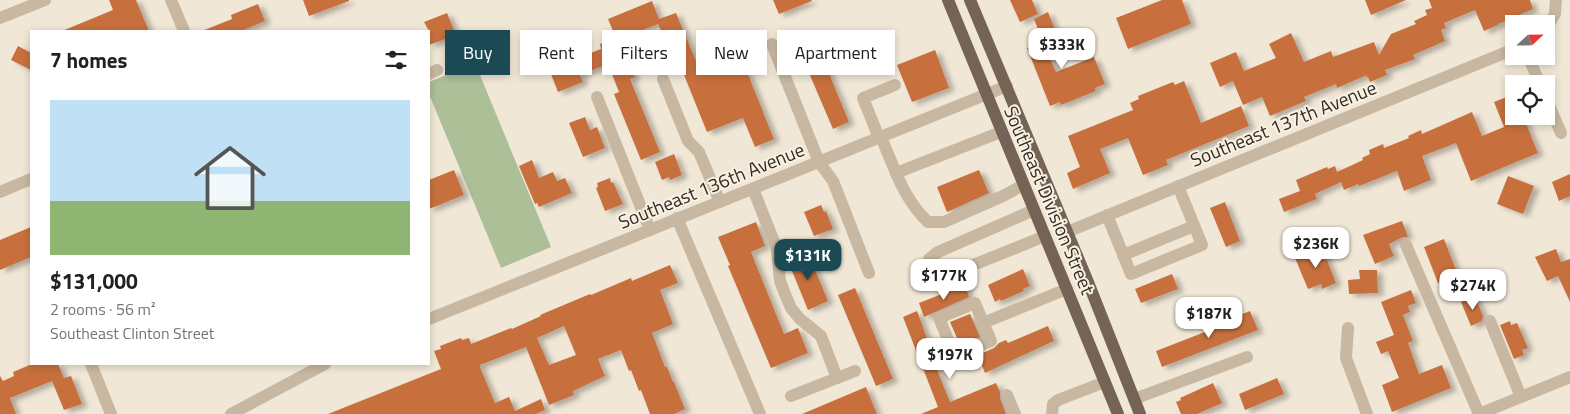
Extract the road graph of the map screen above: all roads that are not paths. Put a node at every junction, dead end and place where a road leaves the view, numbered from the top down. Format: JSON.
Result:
{"nodes":[{"id":1,"x":45,"y":0,"type":"edge"},
{"id":2,"x":171,"y":0,"type":"edge"},
{"id":3,"x":948,"y":0,"type":"edge"},
{"id":4,"x":970,"y":0,"type":"edge"},
{"id":5,"x":1556,"y":0,"type":"edge"},
{"id":6,"x":1554,"y":15,"type":"edge"},
{"id":7,"x":0,"y":18,"type":"edge"},
{"id":8,"x":184,"y":30,"type":"edge"},
{"id":9,"x":772,"y":44,"type":"dead end"},
{"id":10,"x":1505,"y":53,"type":"edge"},
{"id":11,"x":662,"y":79,"type":"dead end"},
{"id":12,"x":895,"y":85,"type":"dead end"},
{"id":13,"x":1007,"y":86,"type":"junction"},
{"id":14,"x":987,"y":95,"type":"junction"},
{"id":15,"x":597,"y":97,"type":"dead end"},
{"id":16,"x":1555,"y":119,"type":"edge"},
{"id":17,"x":1001,"y":132,"type":"junction"},
{"id":18,"x":1561,"y":133,"type":"dead end"},
{"id":19,"x":880,"y":138,"type":"junction"},
{"id":20,"x":819,"y":162,"type":"junction"},
{"id":21,"x":896,"y":173,"type":"junction"},
{"id":22,"x":30,"y":179,"type":"edge"},
{"id":23,"x":1023,"y":185,"type":"junction"},
{"id":24,"x":1178,"y":186,"type":"junction"},
{"id":25,"x":753,"y":189,"type":"junction"},
{"id":26,"x":0,"y":192,"type":"edge"},
{"id":27,"x":720,"y":202,"type":"junction"},
{"id":28,"x":1034,"y":210,"type":"junction"},
{"id":29,"x":1107,"y":216,"type":"junction"},
{"id":30,"x":678,"y":218,"type":"junction"},
{"id":31,"x":1194,"y":226,"type":"junction"},
{"id":32,"x":650,"y":230,"type":"junction"},
{"id":33,"x":1067,"y":232,"type":"junction"},
{"id":34,"x":1045,"y":236,"type":"junction"},
{"id":35,"x":1406,"y":245,"type":"dead end"},
{"id":36,"x":1123,"y":255,"type":"junction"},
{"id":37,"x":869,"y":273,"type":"dead end"},
{"id":38,"x":1067,"y":289,"type":"junction"},
{"id":39,"x":430,"y":319,"type":"edge"},
{"id":40,"x":1490,"y":321,"type":"dead end"},
{"id":41,"x":983,"y":323,"type":"junction"},
{"id":42,"x":1348,"y":328,"type":"dead end"},
{"id":43,"x":1247,"y":357,"type":"dead end"},
{"id":44,"x":91,"y":365,"type":"edge"},
{"id":45,"x":323,"y":365,"type":"edge"},
{"id":46,"x":855,"y":371,"type":"dead end"},
{"id":47,"x":1570,"y":377,"type":"edge"},
{"id":48,"x":838,"y":378,"type":"junction"},
{"id":49,"x":1105,"y":382,"type":"junction"},
{"id":50,"x":1007,"y":395,"type":"dead end"},
{"id":51,"x":791,"y":396,"type":"dead end"},
{"id":52,"x":1521,"y":397,"type":"junction"},
{"id":53,"x":1134,"y":399,"type":"junction"},
{"id":54,"x":111,"y":414,"type":"edge"},
{"id":55,"x":231,"y":414,"type":"edge"},
{"id":56,"x":760,"y":414,"type":"edge"},
{"id":57,"x":1015,"y":414,"type":"edge"},
{"id":58,"x":1052,"y":414,"type":"edge"},
{"id":59,"x":1118,"y":414,"type":"edge"},
{"id":60,"x":1140,"y":414,"type":"edge"},
{"id":61,"x":1367,"y":414,"type":"edge"},
{"id":62,"x":1479,"y":414,"type":"edge"}],
"edges":[{"from":1,"to":7,"type":"street"},
{"from":2,"to":8,"type":"street"},
{"from":3,"to":14,"type":"main road","name":"Southeast Division Street"},
{"from":4,"to":13,"type":"main road","name":"Southeast Division Street"},
{"from":5,"to":6,"type":"street"},
{"from":9,"to":20,"type":"street"},
{"from":10,"to":24,"type":"street","name":"Southeast 137th Avenue"},
{"from":11,"to":27,"type":"street"},
{"from":12,"to":19,"type":"street"},
{"from":13,"to":14,"type":"street","name":"Southeast 136th Avenue"},
{"from":13,"to":33,"type":"main road","name":"Southeast Division Street"},
{"from":14,"to":17,"type":"main road","name":"Southeast Division Street"},
{"from":14,"to":19,"type":"street","name":"Southeast 136th Avenue"},
{"from":15,"to":32,"type":"street"},
{"from":16,"to":18,"type":"street"},
{"from":17,"to":21,"type":"street"},
{"from":17,"to":23,"type":"main road","name":"Southeast Division Street"},
{"from":19,"to":20,"type":"street","name":"Southeast 136th Avenue"},
{"from":19,"to":21,"type":"street"},
{"from":20,"to":25,"type":"street","name":"Southeast 136th Avenue"},
{"from":20,"to":37,"type":"street"},
{"from":21,"to":23,"type":"street"},
{"from":22,"to":26,"type":"street"},
{"from":23,"to":28,"type":"main road","name":"Southeast Division Street"},
{"from":24,"to":29,"type":"street","name":"Southeast 137th Avenue"},
{"from":24,"to":31,"type":"street"},
{"from":25,"to":27,"type":"street","name":"Southeast 136th Avenue"},
{"from":25,"to":48,"type":"street"},
{"from":27,"to":30,"type":"street","name":"Southeast 136th Avenue"},
{"from":28,"to":34,"type":"main road","name":"Southeast Division Street"},
{"from":28,"to":34,"type":"street"},
{"from":29,"to":33,"type":"street","name":"Southeast 137th Avenue"},
{"from":29,"to":36,"type":"street"},
{"from":30,"to":32,"type":"street","name":"Southeast 136th Avenue"},
{"from":30,"to":56,"type":"street"},
{"from":31,"to":36,"type":"street"},
{"from":31,"to":36,"type":"street"},
{"from":32,"to":39,"type":"street","name":"Southeast 136th Avenue"},
{"from":33,"to":53,"type":"main road","name":"Southeast Division Street"},
{"from":34,"to":38,"type":"main road","name":"Southeast Division Street"},
{"from":35,"to":62,"type":"street"},
{"from":38,"to":41,"type":"street"},
{"from":38,"to":49,"type":"main road","name":"Southeast Division Street"},
{"from":40,"to":52,"type":"street"},
{"from":41,"to":41,"type":"street"},
{"from":42,"to":61,"type":"street"},
{"from":43,"to":53,"type":"street"},
{"from":44,"to":54,"type":"street"},
{"from":45,"to":55,"type":"street"},
{"from":46,"to":48,"type":"street"},
{"from":47,"to":52,"type":"street"},
{"from":48,"to":51,"type":"street"},
{"from":49,"to":58,"type":"street"},
{"from":49,"to":59,"type":"main road","name":"Southeast Division Street"},
{"from":50,"to":57,"type":"street"},
{"from":52,"to":62,"type":"street"},
{"from":53,"to":60,"type":"main road","name":"Southeast Division Street"}]}
